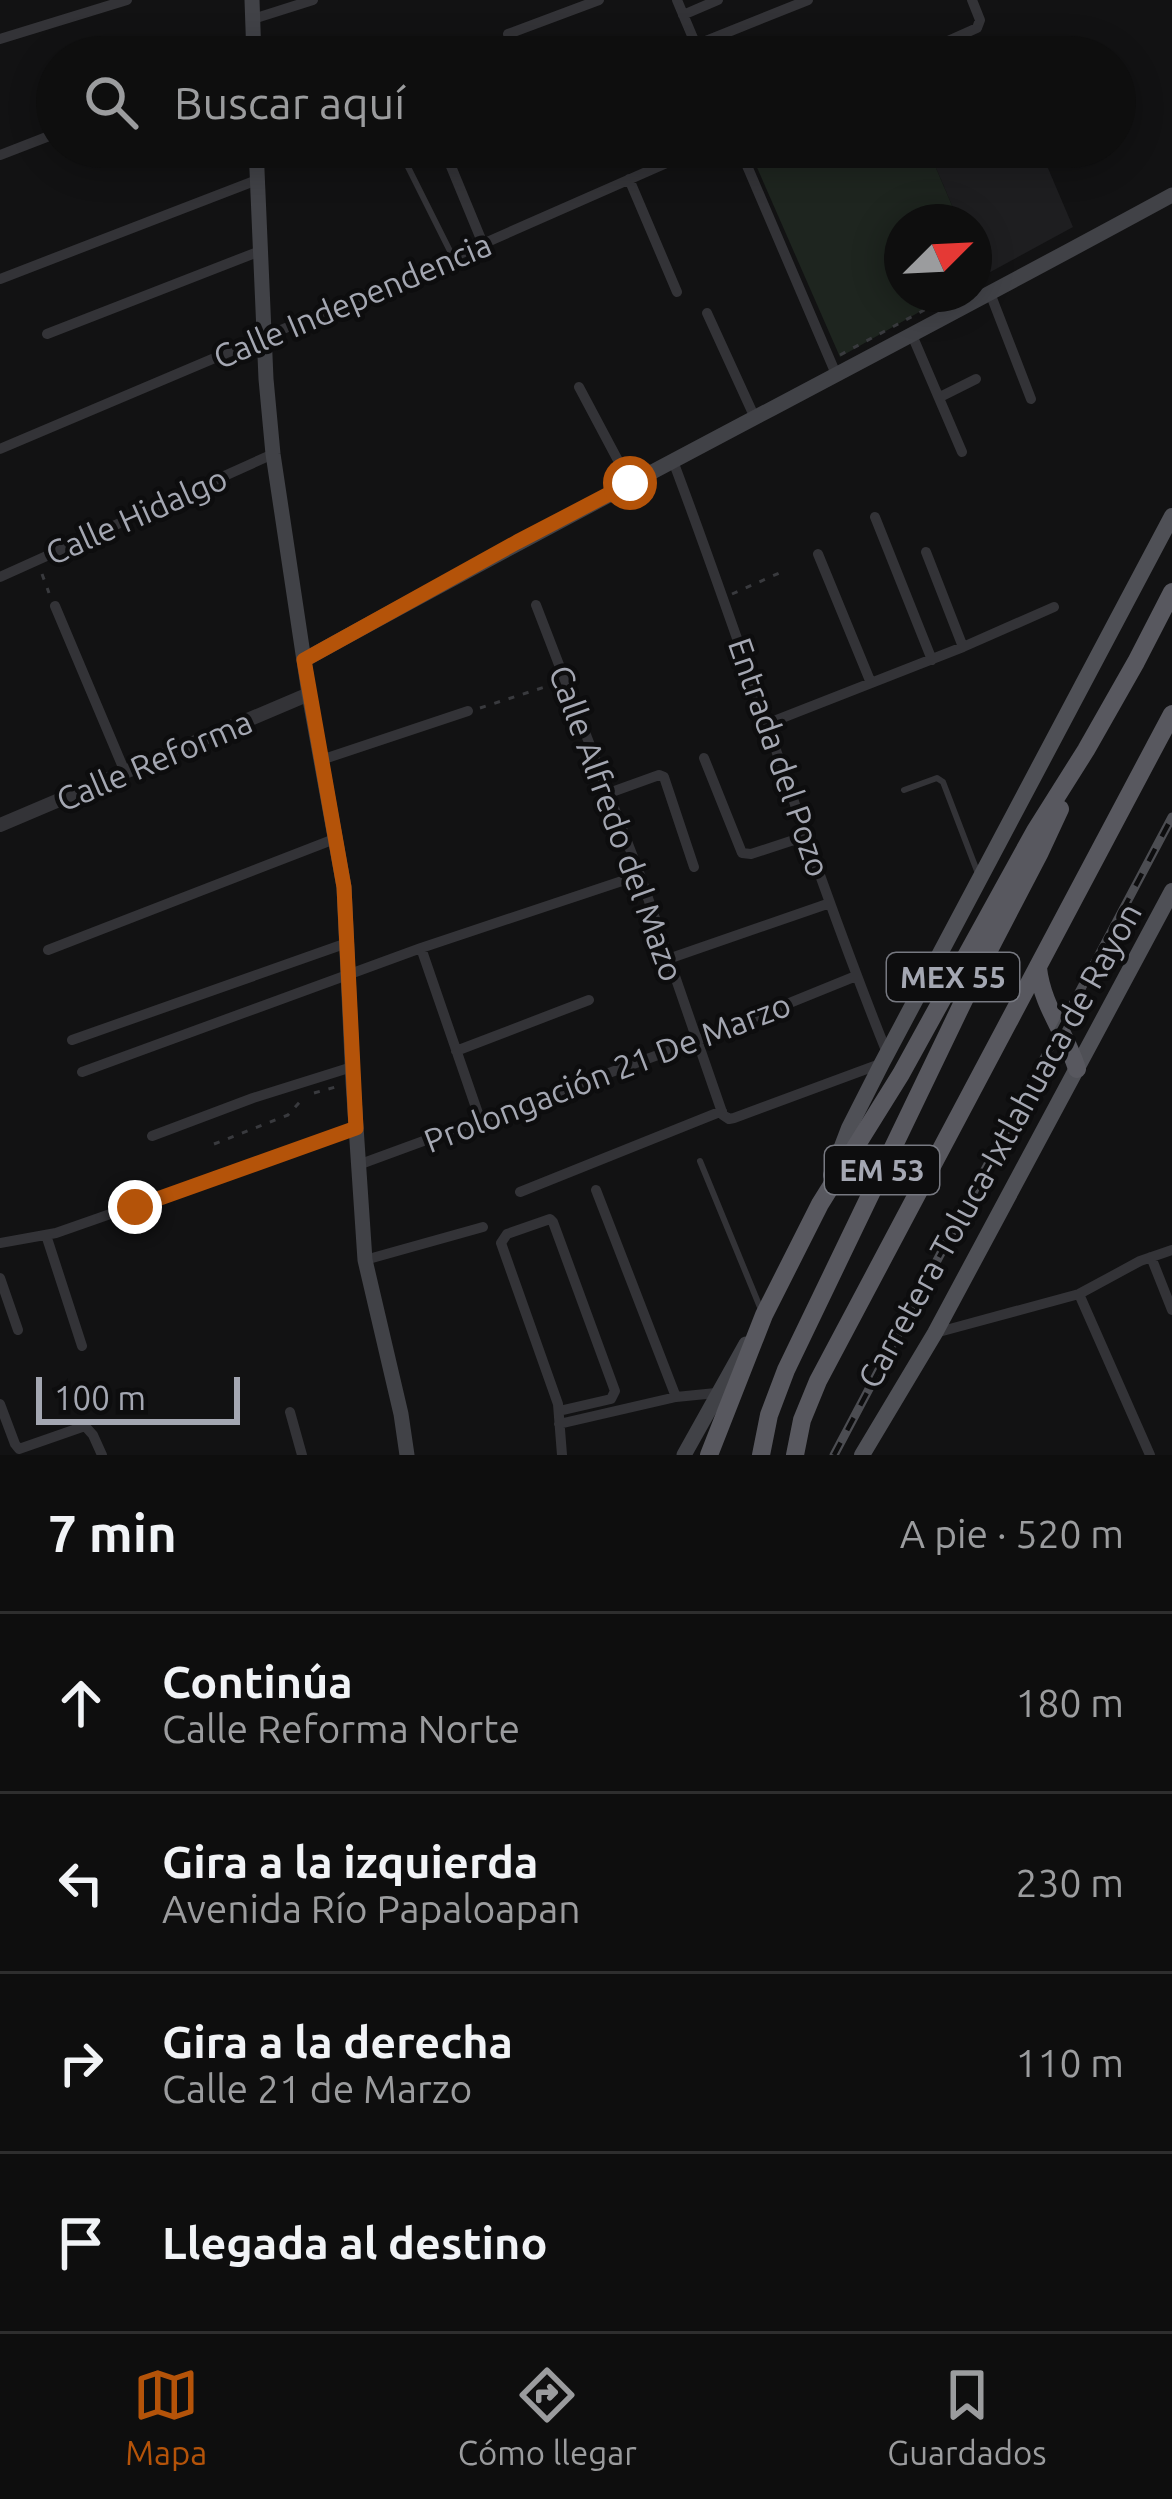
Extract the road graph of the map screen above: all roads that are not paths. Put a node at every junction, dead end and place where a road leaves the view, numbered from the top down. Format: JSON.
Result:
{"nodes":[{"id":1,"x":127,"y":0,"type":"edge"},
{"id":2,"x":252,"y":0,"type":"edge"},
{"id":3,"x":314,"y":0,"type":"edge"},
{"id":4,"x":599,"y":0,"type":"edge"},
{"id":5,"x":677,"y":0,"type":"edge"},
{"id":6,"x":718,"y":0,"type":"edge"},
{"id":7,"x":808,"y":0,"type":"edge"},
{"id":8,"x":972,"y":0,"type":"edge"},
{"id":9,"x":683,"y":15,"type":"junction"},
{"id":10,"x":253,"y":20,"type":"junction"},
{"id":11,"x":508,"y":34,"type":"dead end"},
{"id":12,"x":253,"y":36,"type":"edge"},
{"id":13,"x":692,"y":36,"type":"edge"},
{"id":14,"x":730,"y":36,"type":"edge"},
{"id":15,"x":960,"y":36,"type":"edge"},
{"id":16,"x":0,"y":39,"type":"edge"},
{"id":17,"x":36,"y":141,"type":"edge"},
{"id":18,"x":0,"y":155,"type":"edge"},
{"id":19,"x":257,"y":168,"type":"edge"},
{"id":20,"x":408,"y":168,"type":"edge"},
{"id":21,"x":452,"y":168,"type":"edge"},
{"id":22,"x":654,"y":168,"type":"edge"},
{"id":23,"x":748,"y":168,"type":"edge"},
{"id":24,"x":629,"y":179,"type":"junction"},
{"id":25,"x":257,"y":180,"type":"junction"},
{"id":26,"x":1172,"y":195,"type":"edge"},
{"id":27,"x":483,"y":244,"type":"junction"},
{"id":28,"x":260,"y":251,"type":"junction"},
{"id":29,"x":453,"y":257,"type":"junction"},
{"id":30,"x":0,"y":279,"type":"edge"},
{"id":31,"x":677,"y":292,"type":"dead end"},
{"id":32,"x":992,"y":292,"type":"edge"},
{"id":33,"x":992,"y":298,"type":"edge"},
{"id":34,"x":954,"y":312,"type":"edge"},
{"id":35,"x":707,"y":313,"type":"dead end"},
{"id":36,"x":46,"y":334,"type":"dead end"},
{"id":37,"x":911,"y":335,"type":"junction"},
{"id":38,"x":264,"y":337,"type":"junction"},
{"id":39,"x":836,"y":374,"type":"junction"},
{"id":40,"x":976,"y":379,"type":"dead end"},
{"id":41,"x":579,"y":387,"type":"dead end"},
{"id":42,"x":940,"y":397,"type":"junction"},
{"id":43,"x":1031,"y":399,"type":"dead end"},
{"id":44,"x":755,"y":418,"type":"junction"},
{"id":45,"x":0,"y":449,"type":"edge"},
{"id":46,"x":962,"y":452,"type":"dead end"},
{"id":47,"x":273,"y":454,"type":"junction"},
{"id":48,"x":674,"y":461,"type":"junction"},
{"id":49,"x":630,"y":483,"type":"junction"},
{"id":50,"x":1172,"y":516,"type":"edge"},
{"id":51,"x":875,"y":517,"type":"dead end"},
{"id":52,"x":926,"y":552,"type":"dead end"},
{"id":53,"x":818,"y":554,"type":"dead end"},
{"id":54,"x":0,"y":577,"type":"edge"},
{"id":55,"x":1172,"y":592,"type":"edge"},
{"id":56,"x":55,"y":605,"type":"road end"},
{"id":57,"x":536,"y":605,"type":"dead end"},
{"id":58,"x":1054,"y":607,"type":"dead end"},
{"id":59,"x":963,"y":647,"type":"junction"},
{"id":60,"x":932,"y":659,"type":"junction"},
{"id":61,"x":304,"y":660,"type":"junction"},
{"id":62,"x":871,"y":683,"type":"junction"},
{"id":63,"x":309,"y":694,"type":"junction"},
{"id":64,"x":468,"y":711,"type":"road end"},
{"id":65,"x":1172,"y":715,"type":"edge"},
{"id":66,"x":769,"y":723,"type":"junction"},
{"id":67,"x":1086,"y":750,"type":"junction"},
{"id":68,"x":704,"y":758,"type":"dead end"},
{"id":69,"x":321,"y":760,"type":"junction"},
{"id":70,"x":125,"y":772,"type":"junction"},
{"id":71,"x":904,"y":790,"type":"dead end"},
{"id":72,"x":609,"y":793,"type":"junction"},
{"id":73,"x":0,"y":825,"type":"edge"},
{"id":74,"x":806,"y":836,"type":"junction"},
{"id":75,"x":337,"y":838,"type":"junction"},
{"id":76,"x":694,"y":867,"type":"dead end"},
{"id":77,"x":640,"y":874,"type":"junction"},
{"id":78,"x":980,"y":880,"type":"junction"},
{"id":79,"x":1172,"y":891,"type":"edge"},
{"id":80,"x":830,"y":903,"type":"junction"},
{"id":81,"x":347,"y":943,"type":"junction"},
{"id":82,"x":421,"y":948,"type":"junction"},
{"id":83,"x":47,"y":950,"type":"dead end"},
{"id":84,"x":668,"y":959,"type":"junction"},
{"id":85,"x":1038,"y":967,"type":"junction"},
{"id":86,"x":349,"y":976,"type":"junction"},
{"id":87,"x":856,"y":976,"type":"junction"},
{"id":88,"x":589,"y":1000,"type":"dead end"},
{"id":89,"x":72,"y":1040,"type":"dead end"},
{"id":90,"x":696,"y":1041,"type":"junction"},
{"id":91,"x":456,"y":1051,"type":"junction"},
{"id":92,"x":884,"y":1058,"type":"junction"},
{"id":93,"x":1077,"y":1069,"type":"junction"},
{"id":94,"x":82,"y":1072,"type":"dead end"},
{"id":95,"x":352,"y":1075,"type":"junction"},
{"id":96,"x":724,"y":1115,"type":"junction"},
{"id":97,"x":481,"y":1122,"type":"junction"},
{"id":98,"x":356,"y":1128,"type":"junction"},
{"id":99,"x":152,"y":1136,"type":"dead end"},
{"id":100,"x":700,"y":1161,"type":"dead end"},
{"id":101,"x":358,"y":1165,"type":"junction"},
{"id":102,"x":596,"y":1190,"type":"dead end"},
{"id":103,"x":520,"y":1192,"type":"dead end"},
{"id":104,"x":820,"y":1204,"type":"junction"},
{"id":105,"x":483,"y":1227,"type":"dead end"},
{"id":106,"x":46,"y":1235,"type":"junction"},
{"id":107,"x":0,"y":1243,"type":"edge"},
{"id":108,"x":1172,"y":1250,"type":"edge"},
{"id":109,"x":1150,"y":1257,"type":"junction"},
{"id":110,"x":365,"y":1260,"type":"junction"},
{"id":111,"x":0,"y":1278,"type":"edge"},
{"id":112,"x":1079,"y":1294,"type":"junction"},
{"id":113,"x":1172,"y":1310,"type":"edge"},
{"id":114,"x":764,"y":1316,"type":"junction"},
{"id":115,"x":18,"y":1330,"type":"dead end"},
{"id":116,"x":934,"y":1333,"type":"junction"},
{"id":117,"x":82,"y":1346,"type":"dead end"},
{"id":118,"x":716,"y":1393,"type":"junction"},
{"id":119,"x":676,"y":1397,"type":"junction"},
{"id":120,"x":0,"y":1404,"type":"edge"},
{"id":121,"x":290,"y":1412,"type":"dead end"},
{"id":122,"x":559,"y":1418,"type":"junction"},
{"id":123,"x":102,"y":1455,"type":"edge"},
{"id":124,"x":302,"y":1455,"type":"edge"},
{"id":125,"x":407,"y":1455,"type":"edge"},
{"id":126,"x":562,"y":1455,"type":"edge"},
{"id":127,"x":684,"y":1455,"type":"edge"},
{"id":128,"x":709,"y":1455,"type":"edge"},
{"id":129,"x":761,"y":1455,"type":"edge"},
{"id":130,"x":795,"y":1455,"type":"edge"},
{"id":131,"x":866,"y":1455,"type":"edge"},
{"id":132,"x":1150,"y":1455,"type":"edge"}],
"edges":[{"from":1,"to":16,"type":"street"},
{"from":2,"to":10,"type":"main road"},
{"from":3,"to":10,"type":"street"},
{"from":4,"to":11,"type":"street"},
{"from":5,"to":9,"type":"street"},
{"from":6,"to":9,"type":"street"},
{"from":7,"to":14,"type":"street"},
{"from":8,"to":15,"type":"street"},
{"from":9,"to":13,"type":"street"},
{"from":10,"to":12,"type":"main road"},
{"from":17,"to":18,"type":"street"},
{"from":19,"to":25,"type":"main road"},
{"from":20,"to":29,"type":"lane"},
{"from":21,"to":27,"type":"street"},
{"from":22,"to":24,"type":"street","name":"Calle Independencia"},
{"from":23,"to":39,"type":"street"},
{"from":24,"to":27,"type":"street","name":"Calle Independencia"},
{"from":24,"to":31,"type":"street"},
{"from":25,"to":28,"type":"main road"},
{"from":25,"to":30,"type":"street"},
{"from":26,"to":32,"type":"main road"},
{"from":27,"to":29,"type":"street","name":"Calle Independencia"},
{"from":28,"to":36,"type":"street"},
{"from":28,"to":38,"type":"main road"},
{"from":29,"to":38,"type":"street","name":"Calle Independencia"},
{"from":33,"to":43,"type":"street"},
{"from":34,"to":37,"type":"main road"},
{"from":35,"to":44,"type":"street"},
{"from":37,"to":39,"type":"main road"},
{"from":37,"to":42,"type":"street"},
{"from":38,"to":45,"type":"street","name":"Calle Independencia"},
{"from":38,"to":47,"type":"main road"},
{"from":39,"to":44,"type":"main road"},
{"from":40,"to":42,"type":"street"},
{"from":41,"to":49,"type":"street"},
{"from":42,"to":46,"type":"street"},
{"from":44,"to":48,"type":"main road"},
{"from":47,"to":54,"type":"street","name":"Calle Hidalgo"},
{"from":47,"to":61,"type":"main road"},
{"from":48,"to":49,"type":"main road"},
{"from":48,"to":66,"type":"street","name":"Entrada del Pozo"},
{"from":49,"to":61,"type":"main road"},
{"from":50,"to":78,"type":"main road"},
{"from":51,"to":60,"type":"street"},
{"from":52,"to":59,"type":"street"},
{"from":53,"to":62,"type":"street"},
{"from":55,"to":67,"type":"highway","number":"MEX 55"},
{"from":56,"to":70,"type":"street"},
{"from":57,"to":72,"type":"street","name":"Calle Alfredo del Mazo"},
{"from":58,"to":59,"type":"street"},
{"from":59,"to":60,"type":"street"},
{"from":60,"to":62,"type":"street"},
{"from":61,"to":63,"type":"main road"},
{"from":62,"to":66,"type":"street"},
{"from":63,"to":69,"type":"main road"},
{"from":63,"to":70,"type":"street","name":"Calle Reforma"},
{"from":64,"to":69,"type":"street"},
{"from":65,"to":85,"type":"highway","name":"Carretera Toluca-Ixtlahuaca de Rayon","number":"MEX 55"},
{"from":66,"to":74,"type":"street","name":"Entrada del Pozo"},
{"from":67,"to":104,"type":"highway","number":"MEX 55"},
{"from":67,"to":129,"type":"highway","number":"EM 53"},
{"from":68,"to":74,"type":"street"},
{"from":69,"to":75,"type":"main road"},
{"from":70,"to":73,"type":"street","name":"Calle Reforma"},
{"from":71,"to":78,"type":"lane"},
{"from":72,"to":76,"type":"street"},
{"from":72,"to":77,"type":"street","name":"Calle Alfredo del Mazo"},
{"from":74,"to":80,"type":"street","name":"Entrada del Pozo"},
{"from":75,"to":81,"type":"main road"},
{"from":75,"to":83,"type":"street"},
{"from":77,"to":82,"type":"street"},
{"from":77,"to":84,"type":"street","name":"Calle Alfredo del Mazo"},
{"from":78,"to":92,"type":"main road"},
{"from":79,"to":93,"type":"main road","name":"Carretera Toluca-Ixtlahuaca de Rayon"},
{"from":80,"to":84,"type":"street"},
{"from":80,"to":87,"type":"street","name":"Entrada del Pozo"},
{"from":81,"to":86,"type":"main road"},
{"from":81,"to":89,"type":"street"},
{"from":82,"to":86,"type":"street"},
{"from":82,"to":91,"type":"street"},
{"from":84,"to":90,"type":"street","name":"Calle Alfredo del Mazo"},
{"from":85,"to":93,"type":"highway"},
{"from":85,"to":130,"type":"highway","name":"Carretera Toluca-Ixtlahuaca de Rayon","number":"MEX 55"},
{"from":86,"to":94,"type":"street"},
{"from":86,"to":95,"type":"main road"},
{"from":87,"to":90,"type":"street","name":"Prolongación 21 De Marzo"},
{"from":87,"to":92,"type":"street","name":"Entrada del Pozo"},
{"from":88,"to":91,"type":"street"},
{"from":90,"to":96,"type":"street","name":"Calle Alfredo del Mazo"},
{"from":90,"to":97,"type":"street","name":"Prolongación 21 De Marzo"},
{"from":91,"to":97,"type":"street"},
{"from":92,"to":96,"type":"street"},
{"from":92,"to":104,"type":"main road"},
{"from":93,"to":116,"type":"main road","name":"Carretera Toluca-Ixtlahuaca de Rayon"},
{"from":95,"to":98,"type":"main road"},
{"from":95,"to":99,"type":"street"},
{"from":96,"to":103,"type":"street"},
{"from":97,"to":101,"type":"street","name":"Prolongación 21 De Marzo"},
{"from":98,"to":101,"type":"main road"},
{"from":98,"to":106,"type":"street"},
{"from":100,"to":114,"type":"lane"},
{"from":101,"to":110,"type":"main road"},
{"from":102,"to":119,"type":"street"},
{"from":104,"to":114,"type":"highway","number":"MEX 55"},
{"from":105,"to":110,"type":"street"},
{"from":106,"to":107,"type":"street"},
{"from":106,"to":117,"type":"street"},
{"from":108,"to":109,"type":"street"},
{"from":109,"to":112,"type":"street"},
{"from":109,"to":113,"type":"street"},
{"from":110,"to":125,"type":"main road"},
{"from":111,"to":115,"type":"street"},
{"from":112,"to":116,"type":"street"},
{"from":112,"to":132,"type":"street"},
{"from":114,"to":118,"type":"main road","number":"MEX 55"},
{"from":114,"to":128,"type":"highway","number":"MEX 55"},
{"from":116,"to":131,"type":"main road","name":"Carretera Toluca-Ixtlahuaca de Rayon"},
{"from":118,"to":119,"type":"street"},
{"from":118,"to":127,"type":"main road","number":"MEX 55"},
{"from":119,"to":122,"type":"street"},
{"from":120,"to":123,"type":"street"},
{"from":121,"to":124,"type":"street"},
{"from":122,"to":122,"type":"street"},
{"from":122,"to":126,"type":"street"}]}
